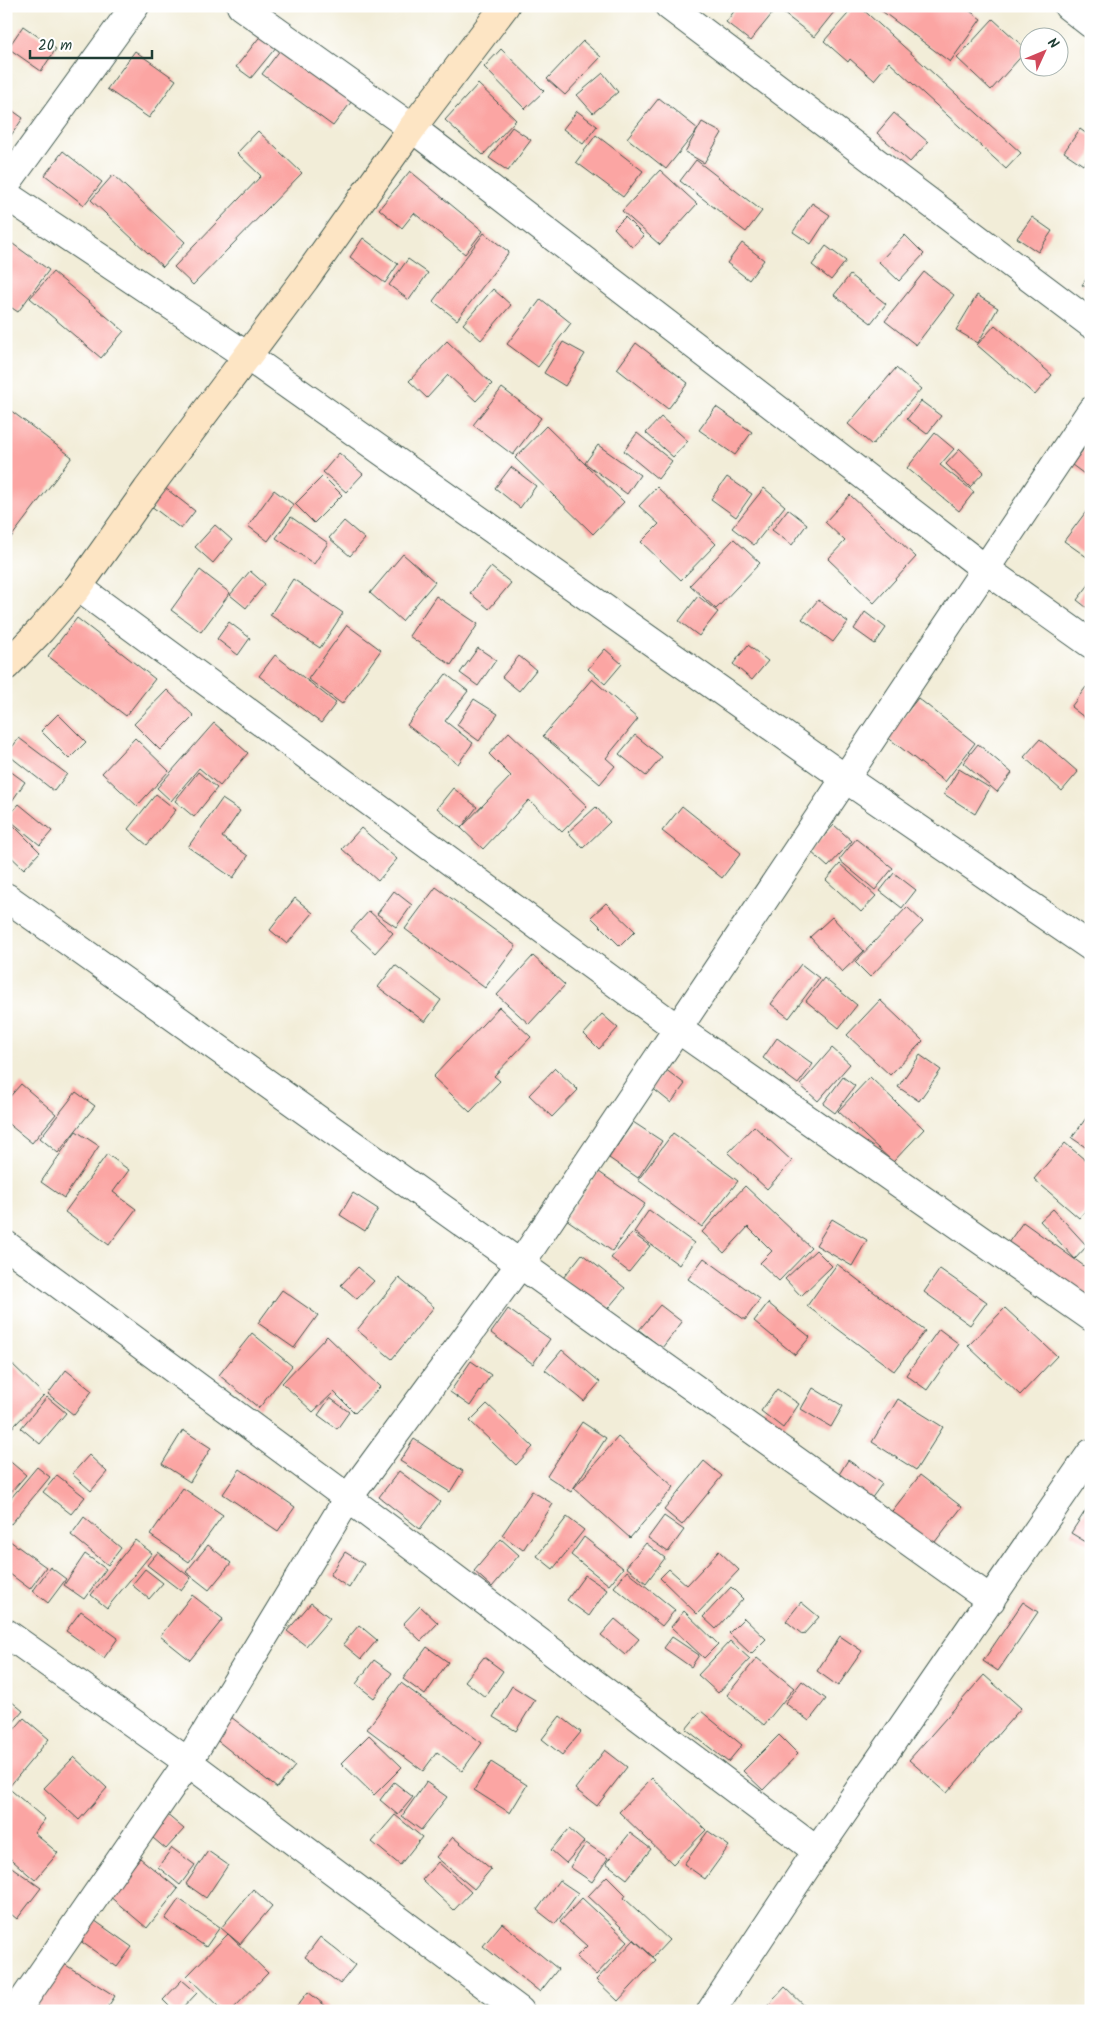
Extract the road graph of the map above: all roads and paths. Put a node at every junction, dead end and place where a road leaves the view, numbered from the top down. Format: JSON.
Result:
{"nodes":[{"id":1,"x":136,"y":6,"type":"edge"},
{"id":2,"x":241,"y":6,"type":"edge"},
{"id":3,"x":505,"y":6,"type":"edge"},
{"id":4,"x":669,"y":6,"type":"edge"},
{"id":5,"x":1068,"y":6,"type":"edge"},
{"id":6,"x":1091,"y":24,"type":"edge"},
{"id":7,"x":412,"y":128,"type":"junction"},
{"id":8,"x":6,"y":184,"type":"edge"},
{"id":9,"x":6,"y":195,"type":"edge"},
{"id":10,"x":1091,"y":324,"type":"edge"},
{"id":11,"x":247,"y":356,"type":"junction"},
{"id":12,"x":1091,"y":411,"type":"edge"},
{"id":13,"x":984,"y":568,"type":"junction"},
{"id":14,"x":78,"y":586,"type":"junction"},
{"id":15,"x":1091,"y":644,"type":"edge"},
{"id":16,"x":6,"y":666,"type":"edge"},
{"id":17,"x":846,"y":780,"type":"junction"},
{"id":18,"x":6,"y":897,"type":"edge"},
{"id":19,"x":1091,"y":947,"type":"edge"},
{"id":20,"x":678,"y":1029,"type":"junction"},
{"id":21,"x":6,"y":1245,"type":"edge"},
{"id":22,"x":521,"y":1263,"type":"junction"},
{"id":23,"x":1091,"y":1317,"type":"edge"},
{"id":24,"x":1091,"y":1453,"type":"edge"},
{"id":25,"x":348,"y":1498,"type":"junction"},
{"id":26,"x":991,"y":1600,"type":"junction"},
{"id":27,"x":6,"y":1633,"type":"edge"},
{"id":28,"x":188,"y":1762,"type":"junction"},
{"id":29,"x":816,"y":1851,"type":"junction"},
{"id":30,"x":16,"y":2011,"type":"edge"},
{"id":31,"x":520,"y":2011,"type":"edge"},
{"id":32,"x":711,"y":2011,"type":"edge"}],
"edges":[{"from":1,"to":8,"type":"street"},
{"from":2,"to":7,"type":"street"},
{"from":3,"to":7,"type":"main road"},
{"from":4,"to":10,"type":"street"},
{"from":5,"to":6,"type":"street"},
{"from":7,"to":11,"type":"main road"},
{"from":7,"to":13,"type":"street"},
{"from":9,"to":11,"type":"street"},
{"from":11,"to":14,"type":"main road"},
{"from":11,"to":17,"type":"street"},
{"from":12,"to":13,"type":"street"},
{"from":13,"to":15,"type":"street"},
{"from":13,"to":17,"type":"street"},
{"from":14,"to":16,"type":"main road"},
{"from":14,"to":20,"type":"street"},
{"from":17,"to":19,"type":"street"},
{"from":17,"to":20,"type":"street"},
{"from":18,"to":22,"type":"street"},
{"from":20,"to":22,"type":"street"},
{"from":20,"to":23,"type":"street"},
{"from":21,"to":25,"type":"street"},
{"from":22,"to":25,"type":"street"},
{"from":22,"to":26,"type":"street"},
{"from":24,"to":26,"type":"street"},
{"from":25,"to":28,"type":"street"},
{"from":25,"to":29,"type":"street"},
{"from":26,"to":29,"type":"street"},
{"from":27,"to":28,"type":"street"},
{"from":28,"to":30,"type":"street"},
{"from":28,"to":31,"type":"street"},
{"from":29,"to":32,"type":"street"}]}
